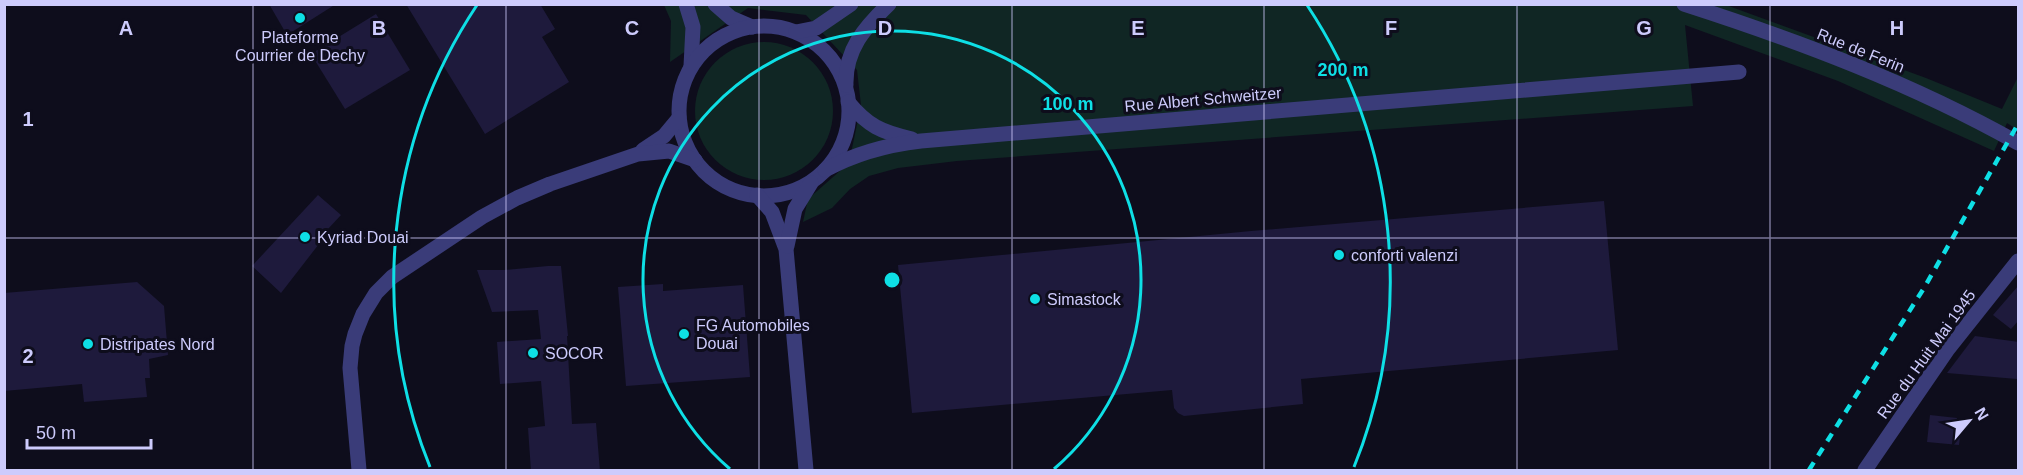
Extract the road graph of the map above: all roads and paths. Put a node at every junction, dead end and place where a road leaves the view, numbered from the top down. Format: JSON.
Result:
{"nodes":[{"id":1,"x":686,"y":4,"type":"edge"},
{"id":2,"x":715,"y":4,"type":"edge"},
{"id":3,"x":851,"y":4,"type":"edge"},
{"id":4,"x":889,"y":4,"type":"edge"},
{"id":5,"x":1684,"y":4,"type":"edge"},
{"id":6,"x":752,"y":27,"type":"junction"},
{"id":7,"x":795,"y":32,"type":"junction"},
{"id":8,"x":691,"y":68,"type":"junction"},
{"id":9,"x":1739,"y":72,"type":"dead end"},
{"id":10,"x":847,"y":95,"type":"junction"},
{"id":11,"x":680,"y":118,"type":"junction"},
{"id":12,"x":921,"y":141,"type":"junction"},
{"id":13,"x":2019,"y":143,"type":"edge"},
{"id":14,"x":638,"y":154,"type":"junction"},
{"id":15,"x":695,"y":160,"type":"junction"},
{"id":16,"x":819,"y":174,"type":"junction"},
{"id":17,"x":757,"y":195,"type":"junction"},
{"id":18,"x":786,"y":249,"type":"junction"},
{"id":19,"x":2019,"y":261,"type":"edge"},
{"id":20,"x":359,"y":471,"type":"edge"},
{"id":21,"x":806,"y":471,"type":"edge"},
{"id":22,"x":1865,"y":471,"type":"edge"}],
"edges":[{"from":1,"to":8,"type":"street"},
{"from":2,"to":6,"type":"street"},
{"from":3,"to":7,"type":"street"},
{"from":4,"to":10,"type":"street"},
{"from":5,"to":13,"type":"street","name":"Rue de Ferin"},
{"from":6,"to":7,"type":"street"},
{"from":6,"to":8,"type":"street"},
{"from":7,"to":10,"type":"street"},
{"from":8,"to":11,"type":"street"},
{"from":9,"to":12,"type":"street","name":"Rue Albert Schweitzer"},
{"from":10,"to":12,"type":"street","name":"Rue Albert Schweitzer"},
{"from":10,"to":16,"type":"street"},
{"from":11,"to":14,"type":"street"},
{"from":11,"to":15,"type":"street"},
{"from":12,"to":16,"type":"street","name":"Rue Albert Schweitzer"},
{"from":14,"to":15,"type":"street"},
{"from":14,"to":20,"type":"street"},
{"from":15,"to":17,"type":"street"},
{"from":16,"to":17,"type":"street"},
{"from":16,"to":18,"type":"street"},
{"from":17,"to":18,"type":"street"},
{"from":18,"to":21,"type":"street"},
{"from":19,"to":22,"type":"street","name":"Rue du Huit Mai 1945"}]}
